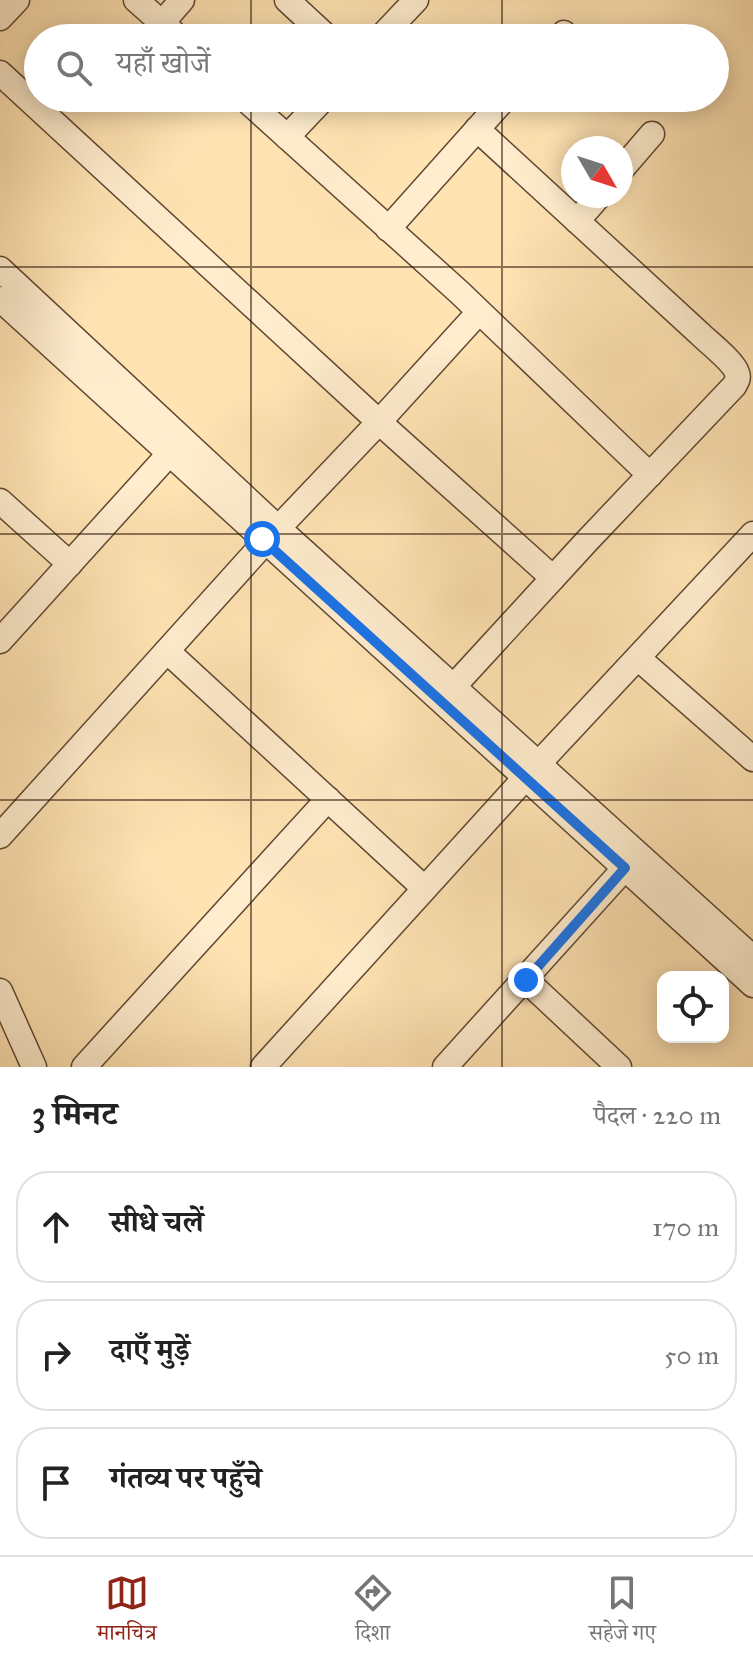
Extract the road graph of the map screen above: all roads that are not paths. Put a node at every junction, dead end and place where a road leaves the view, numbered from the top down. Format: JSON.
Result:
{"nodes":[{"id":1,"x":17,"y":0,"type":"edge"},
{"id":2,"x":136,"y":0,"type":"edge"},
{"id":3,"x":182,"y":0,"type":"edge"},
{"id":4,"x":287,"y":0,"type":"edge"},
{"id":5,"x":416,"y":0,"type":"edge"},
{"id":6,"x":0,"y":18,"type":"edge"},
{"id":7,"x":163,"y":24,"type":"edge"},
{"id":8,"x":172,"y":24,"type":"edge"},
{"id":9,"x":313,"y":24,"type":"edge"},
{"id":10,"x":393,"y":24,"type":"edge"},
{"id":11,"x":0,"y":73,"type":"edge"},
{"id":12,"x":24,"y":95,"type":"edge"},
{"id":13,"x":42,"y":112,"type":"edge"},
{"id":14,"x":259,"y":112,"type":"edge"},
{"id":15,"x":311,"y":112,"type":"edge"},
{"id":16,"x":492,"y":112,"type":"edge"},
{"id":17,"x":477,"y":129,"type":"junction"},
{"id":18,"x":652,"y":134,"type":"dead end"},
{"id":19,"x":287,"y":137,"type":"junction"},
{"id":20,"x":633,"y":156,"type":"edge"},
{"id":21,"x":588,"y":208,"type":"edge"},
{"id":22,"x":577,"y":221,"type":"junction"},
{"id":23,"x":388,"y":229,"type":"junction"},
{"id":24,"x":0,"y":269,"type":"edge"},
{"id":25,"x":0,"y":299,"type":"edge"},
{"id":26,"x":479,"y":312,"type":"junction"},
{"id":27,"x":379,"y":422,"type":"junction"},
{"id":28,"x":170,"y":453,"type":"junction"},
{"id":29,"x":650,"y":475,"type":"junction"},
{"id":30,"x":0,"y":501,"type":"edge"},
{"id":31,"x":753,"y":534,"type":"edge"},
{"id":32,"x":272,"y":535,"type":"junction"},
{"id":33,"x":70,"y":564,"type":"junction"},
{"id":34,"x":553,"y":578,"type":"junction"},
{"id":35,"x":0,"y":641,"type":"edge"},
{"id":36,"x":167,"y":651,"type":"junction"},
{"id":37,"x":638,"y":658,"type":"junction"},
{"id":38,"x":454,"y":686,"type":"junction"},
{"id":39,"x":753,"y":759,"type":"edge"},
{"id":40,"x":532,"y":770,"type":"junction"},
{"id":41,"x":328,"y":799,"type":"junction"},
{"id":42,"x":0,"y":836,"type":"edge"},
{"id":43,"x":625,"y":868,"type":"junction"},
{"id":44,"x":424,"y":888,"type":"junction"},
{"id":45,"x":753,"y":958,"type":"edge"},
{"id":46,"x":526,"y":980,"type":"junction"},
{"id":47,"x":753,"y":985,"type":"edge"},
{"id":48,"x":0,"y":991,"type":"edge"},
{"id":49,"x":270,"y":1065,"type":"edge"},
{"id":50,"x":34,"y":1067,"type":"edge"},
{"id":51,"x":84,"y":1067,"type":"edge"},
{"id":52,"x":445,"y":1067,"type":"edge"},
{"id":53,"x":619,"y":1067,"type":"edge"}],
"edges":[{"from":1,"to":6,"type":"lane"},
{"from":2,"to":7,"type":"lane"},
{"from":3,"to":8,"type":"lane"},
{"from":4,"to":9,"type":"lane"},
{"from":5,"to":10,"type":"lane"},
{"from":11,"to":12,"type":"lane"},
{"from":13,"to":27,"type":"lane"},
{"from":14,"to":19,"type":"lane"},
{"from":15,"to":19,"type":"lane"},
{"from":16,"to":17,"type":"lane"},
{"from":17,"to":22,"type":"lane"},
{"from":17,"to":23,"type":"lane"},
{"from":18,"to":20,"type":"lane"},
{"from":19,"to":23,"type":"lane"},
{"from":21,"to":22,"type":"lane"},
{"from":22,"to":29,"type":"lane"},
{"from":23,"to":26,"type":"lane"},
{"from":24,"to":32,"type":"lane"},
{"from":25,"to":28,"type":"lane"},
{"from":26,"to":27,"type":"lane"},
{"from":26,"to":29,"type":"lane"},
{"from":27,"to":32,"type":"lane"},
{"from":27,"to":34,"type":"lane"},
{"from":28,"to":32,"type":"lane"},
{"from":28,"to":33,"type":"lane"},
{"from":29,"to":34,"type":"lane"},
{"from":30,"to":33,"type":"lane"},
{"from":31,"to":37,"type":"lane"},
{"from":32,"to":36,"type":"lane"},
{"from":32,"to":38,"type":"lane"},
{"from":32,"to":40,"type":"lane"},
{"from":33,"to":35,"type":"lane"},
{"from":34,"to":38,"type":"lane"},
{"from":36,"to":41,"type":"lane"},
{"from":36,"to":42,"type":"lane"},
{"from":37,"to":39,"type":"lane"},
{"from":37,"to":40,"type":"lane"},
{"from":38,"to":40,"type":"lane"},
{"from":40,"to":43,"type":"lane"},
{"from":40,"to":44,"type":"lane"},
{"from":40,"to":45,"type":"lane"},
{"from":41,"to":44,"type":"lane"},
{"from":41,"to":51,"type":"lane"},
{"from":43,"to":46,"type":"lane"},
{"from":43,"to":47,"type":"lane"},
{"from":44,"to":49,"type":"lane"},
{"from":46,"to":52,"type":"lane"},
{"from":46,"to":53,"type":"lane"},
{"from":48,"to":50,"type":"lane"}]}
